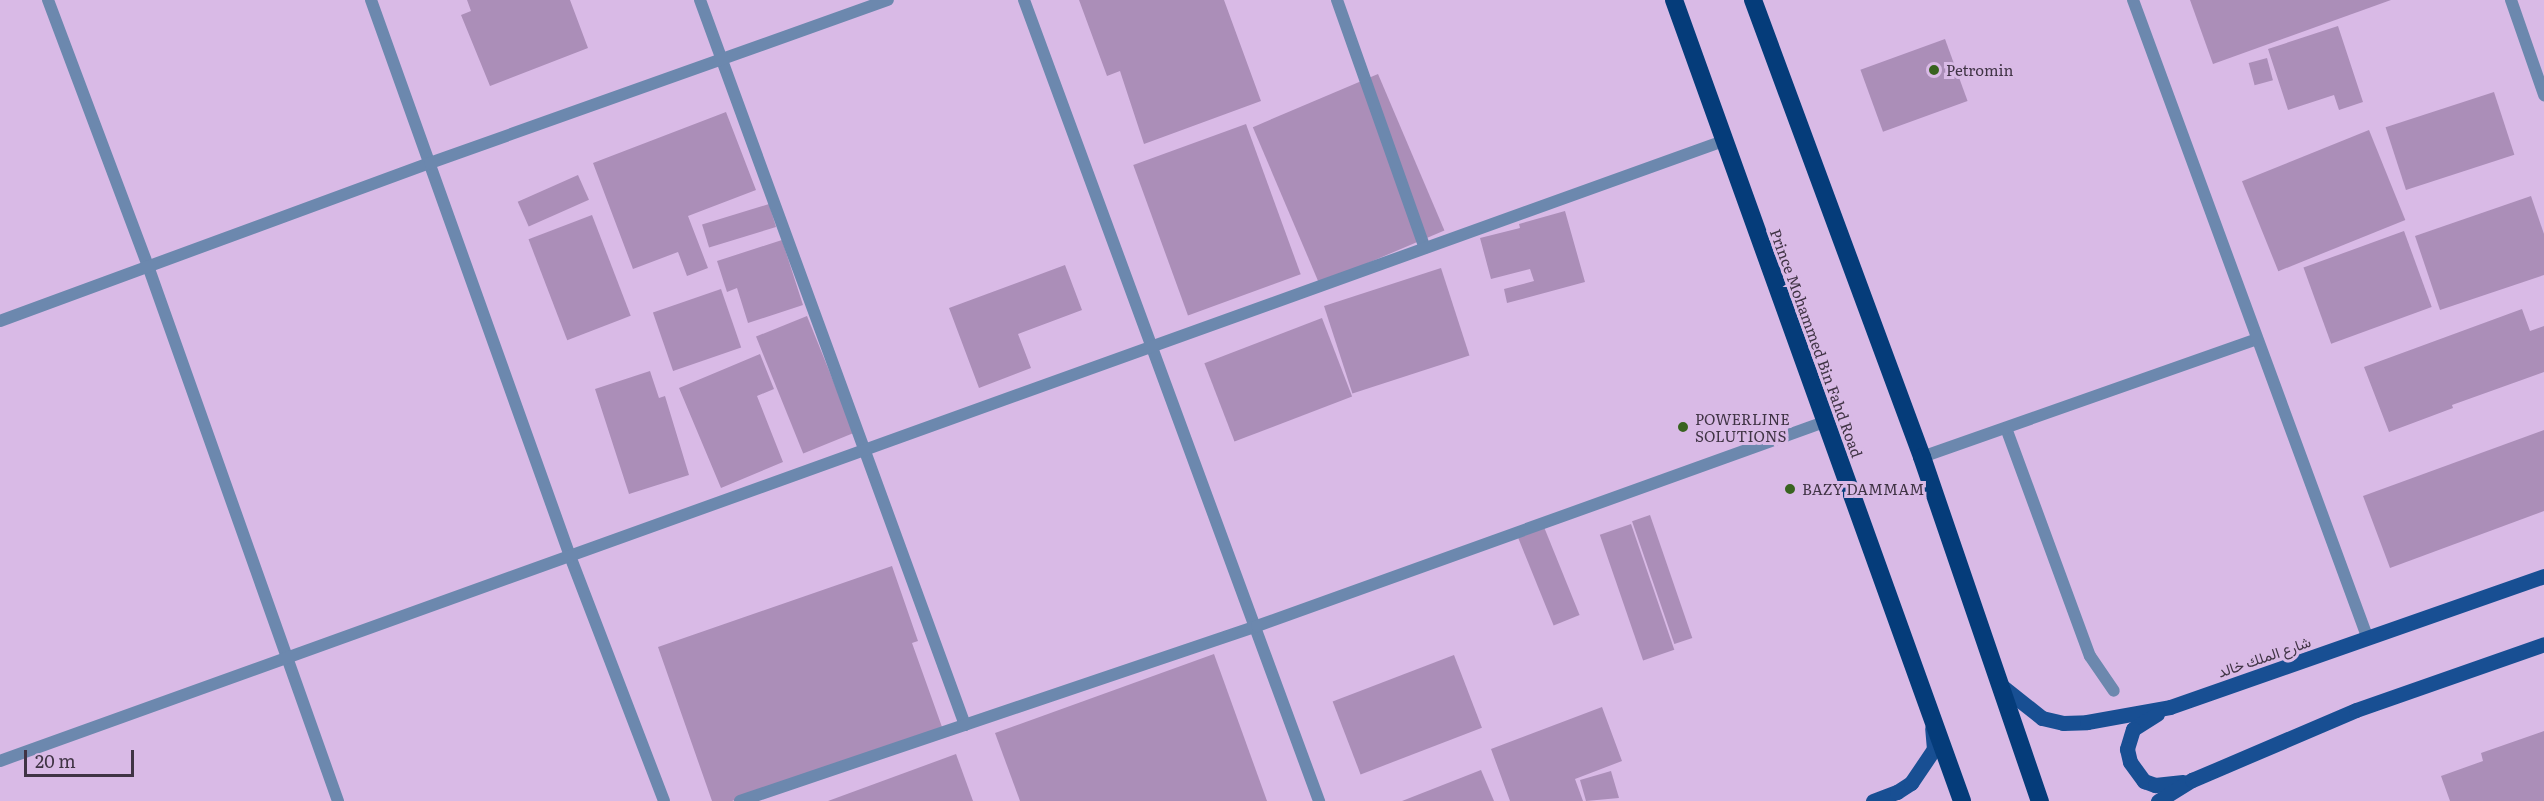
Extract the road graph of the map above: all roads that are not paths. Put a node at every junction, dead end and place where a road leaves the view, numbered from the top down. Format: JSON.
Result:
{"nodes":[{"id":1,"x":48,"y":0,"type":"edge"},
{"id":2,"x":371,"y":0,"type":"edge"},
{"id":3,"x":700,"y":0,"type":"edge"},
{"id":4,"x":888,"y":0,"type":"edge"},
{"id":5,"x":1024,"y":0,"type":"edge"},
{"id":6,"x":1337,"y":0,"type":"edge"},
{"id":7,"x":1674,"y":0,"type":"edge"},
{"id":8,"x":1753,"y":0,"type":"edge"},
{"id":9,"x":2133,"y":0,"type":"edge"},
{"id":10,"x":2511,"y":0,"type":"edge"},
{"id":11,"x":722,"y":59,"type":"junction"},
{"id":12,"x":2544,"y":95,"type":"edge"},
{"id":13,"x":1723,"y":141,"type":"junction"},
{"id":14,"x":430,"y":163,"type":"junction"},
{"id":15,"x":1425,"y":248,"type":"junction"},
{"id":16,"x":148,"y":266,"type":"junction"},
{"id":17,"x":0,"y":321,"type":"edge"},
{"id":18,"x":2257,"y":339,"type":"junction"},
{"id":19,"x":1151,"y":346,"type":"junction"},
{"id":20,"x":1827,"y":421,"type":"junction"},
{"id":21,"x":2006,"y":428,"type":"junction"},
{"id":22,"x":866,"y":449,"type":"junction"},
{"id":23,"x":1922,"y":457,"type":"junction"},
{"id":24,"x":570,"y":556,"type":"junction"},
{"id":25,"x":2544,"y":576,"type":"edge"},
{"id":26,"x":1257,"y":627,"type":"junction"},
{"id":27,"x":2368,"y":639,"type":"junction"},
{"id":28,"x":2544,"y":644,"type":"edge"},
{"id":29,"x":288,"y":657,"type":"junction"},
{"id":30,"x":1999,"y":684,"type":"junction"},
{"id":31,"x":2114,"y":691,"type":"dead end"},
{"id":32,"x":2170,"y":707,"type":"junction"},
{"id":33,"x":1932,"y":716,"type":"junction"},
{"id":34,"x":965,"y":725,"type":"junction"},
{"id":35,"x":0,"y":761,"type":"edge"},
{"id":36,"x":2192,"y":780,"type":"junction"},
{"id":37,"x":338,"y":801,"type":"edge"},
{"id":38,"x":664,"y":801,"type":"edge"},
{"id":39,"x":740,"y":801,"type":"edge"},
{"id":40,"x":1319,"y":801,"type":"edge"},
{"id":41,"x":1873,"y":801,"type":"edge"},
{"id":42,"x":1962,"y":801,"type":"edge"},
{"id":43,"x":2040,"y":801,"type":"edge"},
{"id":44,"x":2158,"y":801,"type":"edge"}],
"edges":[{"from":1,"to":16,"type":"street"},
{"from":2,"to":14,"type":"street"},
{"from":3,"to":11,"type":"street"},
{"from":4,"to":11,"type":"street"},
{"from":5,"to":19,"type":"street"},
{"from":6,"to":15,"type":"street"},
{"from":7,"to":13,"type":"highway","name":"Prince Mohammed Bin Fahd Road"},
{"from":8,"to":23,"type":"highway"},
{"from":9,"to":18,"type":"street"},
{"from":10,"to":12,"type":"street"},
{"from":11,"to":14,"type":"street"},
{"from":11,"to":22,"type":"street"},
{"from":13,"to":15,"type":"street"},
{"from":13,"to":20,"type":"highway","name":"Prince Mohammed Bin Fahd Road"},
{"from":14,"to":16,"type":"street"},
{"from":14,"to":24,"type":"street"},
{"from":15,"to":19,"type":"street"},
{"from":16,"to":17,"type":"street"},
{"from":16,"to":29,"type":"street"},
{"from":18,"to":21,"type":"street"},
{"from":18,"to":27,"type":"street"},
{"from":19,"to":22,"type":"street"},
{"from":19,"to":26,"type":"street"},
{"from":20,"to":26,"type":"street"},
{"from":20,"to":33,"type":"highway","name":"Prince Mohammed Bin Fahd Road"},
{"from":21,"to":23,"type":"street"},
{"from":21,"to":31,"type":"street"},
{"from":22,"to":24,"type":"street"},
{"from":22,"to":34,"type":"street"},
{"from":23,"to":30,"type":"highway"},
{"from":24,"to":29,"type":"street"},
{"from":24,"to":38,"type":"street"},
{"from":25,"to":27,"type":"main road","name":"شارع الملك خالد"},
{"from":26,"to":34,"type":"street"},
{"from":26,"to":40,"type":"street"},
{"from":27,"to":32,"type":"main road","name":"شارع الملك خالد"},
{"from":28,"to":36,"type":"main road"},
{"from":29,"to":35,"type":"street"},
{"from":29,"to":37,"type":"street"},
{"from":30,"to":32,"type":"main road","name":"شارع الملك خالد"},
{"from":30,"to":43,"type":"highway"},
{"from":32,"to":36,"type":"main road"},
{"from":33,"to":41,"type":"main road"},
{"from":33,"to":42,"type":"highway","name":"Prince Mohammed Bin Fahd Road"},
{"from":34,"to":39,"type":"street"},
{"from":36,"to":44,"type":"main road"}]}
